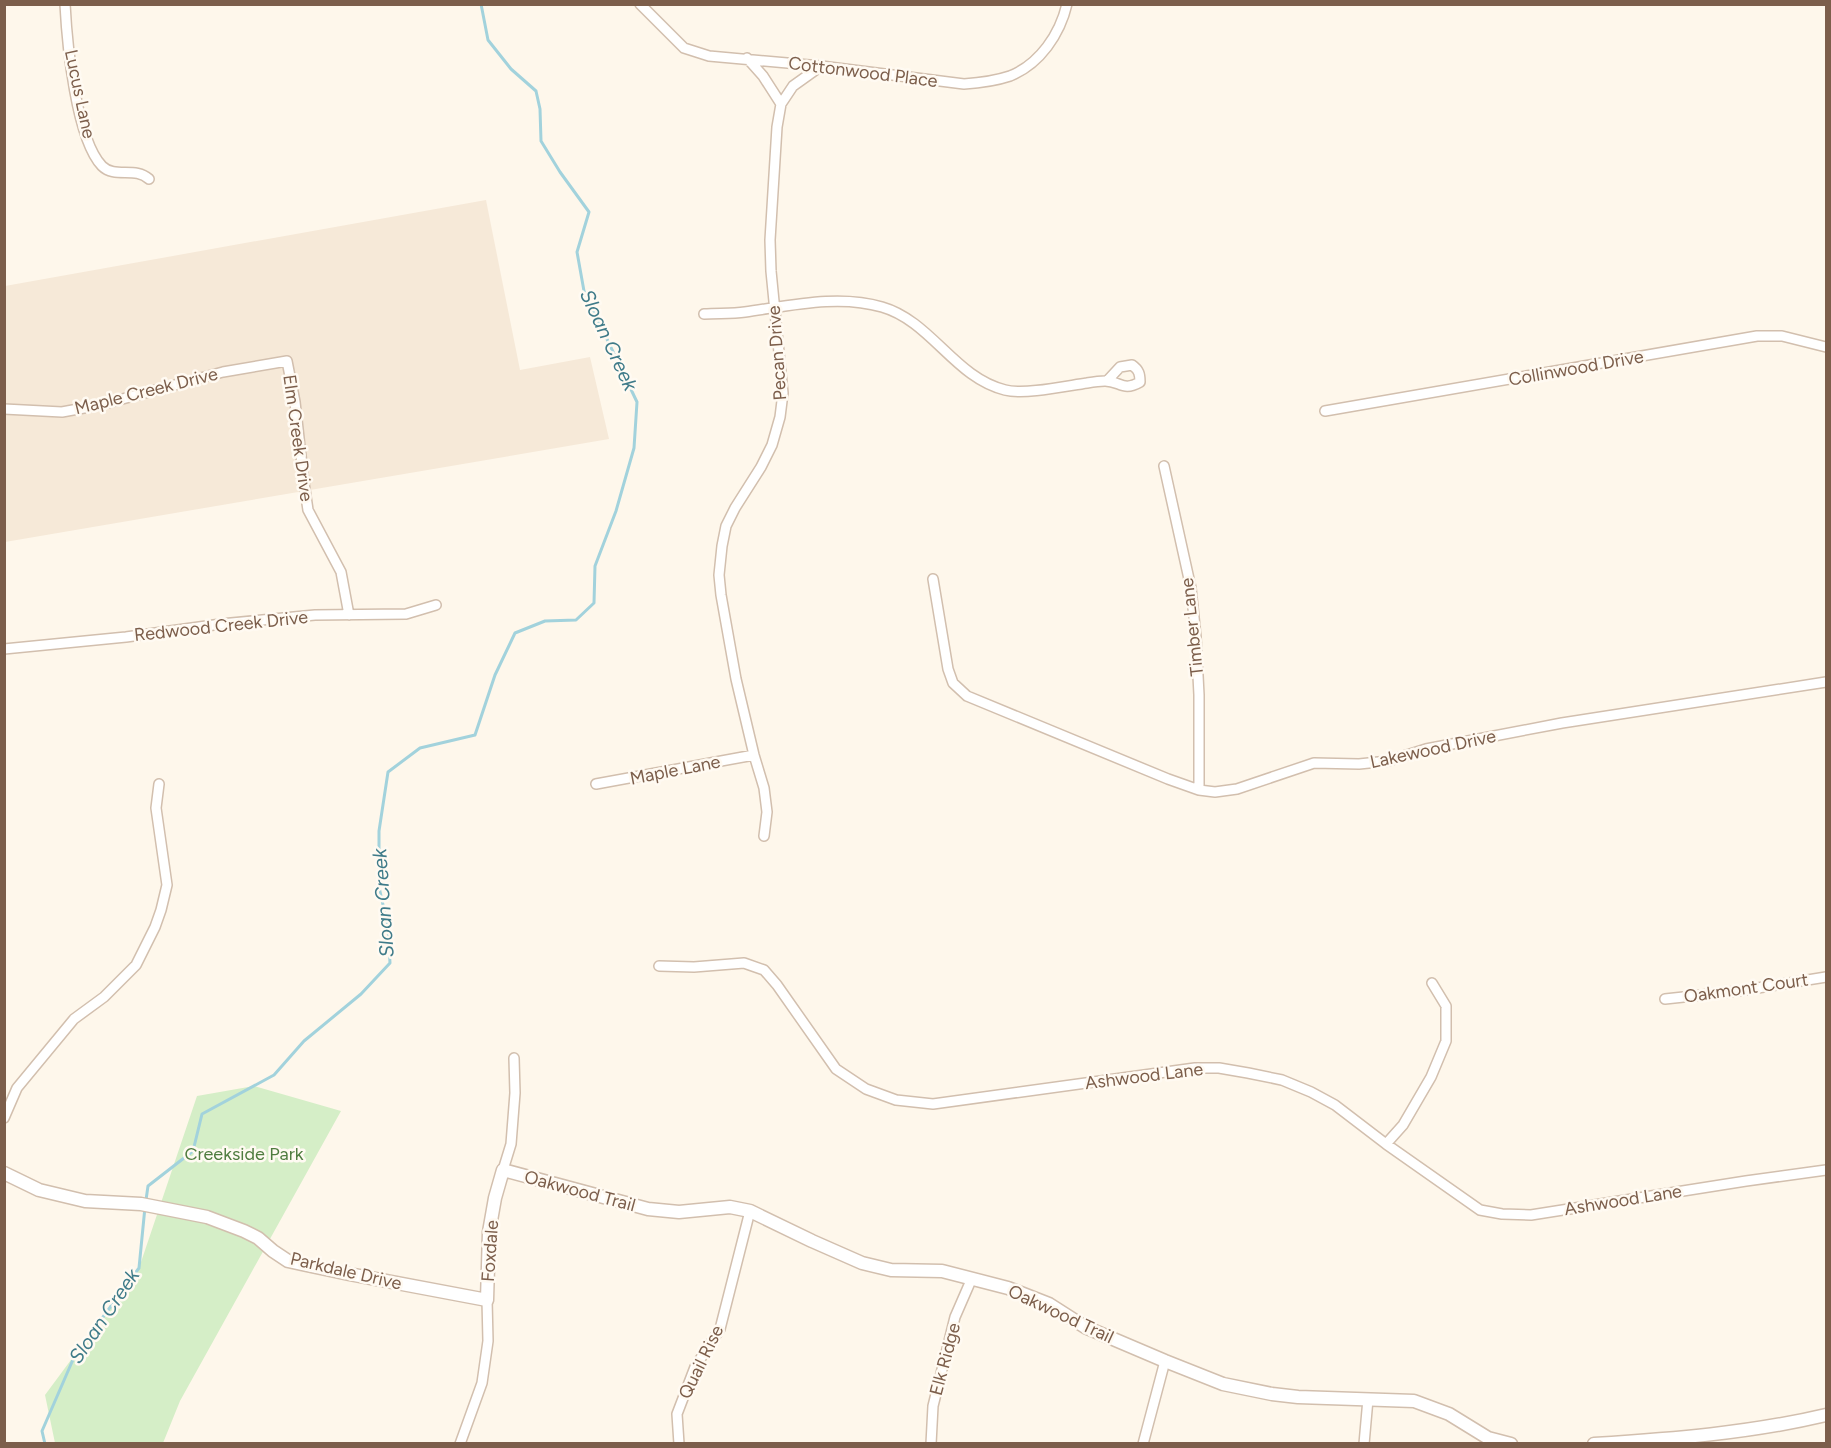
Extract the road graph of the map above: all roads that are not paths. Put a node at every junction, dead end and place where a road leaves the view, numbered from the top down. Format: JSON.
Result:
{"nodes":[{"id":1,"x":65,"y":4,"type":"edge"},
{"id":2,"x":640,"y":4,"type":"edge"},
{"id":3,"x":1067,"y":4,"type":"edge"},
{"id":4,"x":747,"y":58,"type":"junction"},
{"id":5,"x":821,"y":66,"type":"junction"},
{"id":6,"x":781,"y":104,"type":"junction"},
{"id":7,"x":149,"y":179,"type":"dead end"},
{"id":8,"x":775,"y":306,"type":"junction"},
{"id":9,"x":704,"y":314,"type":"dead end"},
{"id":10,"x":1826,"y":347,"type":"edge"},
{"id":11,"x":287,"y":361,"type":"joint"},
{"id":12,"x":1107,"y":381,"type":"dead end"},
{"id":13,"x":4,"y":409,"type":"edge"},
{"id":14,"x":1325,"y":411,"type":"dead end"},
{"id":15,"x":1164,"y":466,"type":"dead end"},
{"id":16,"x":933,"y":579,"type":"dead end"},
{"id":17,"x":436,"y":605,"type":"dead end"},
{"id":18,"x":349,"y":615,"type":"junction"},
{"id":19,"x":4,"y":649,"type":"edge"},
{"id":20,"x":1827,"y":682,"type":"edge"},
{"id":21,"x":754,"y":755,"type":"junction"},
{"id":22,"x":159,"y":784,"type":"dead end"},
{"id":23,"x":596,"y":784,"type":"dead end"},
{"id":24,"x":1200,"y":790,"type":"junction"},
{"id":25,"x":764,"y":836,"type":"dead end"},
{"id":26,"x":659,"y":966,"type":"dead end"},
{"id":27,"x":1827,"y":977,"type":"edge"},
{"id":28,"x":1432,"y":983,"type":"dead end"},
{"id":29,"x":1665,"y":999,"type":"dead end"},
{"id":30,"x":514,"y":1058,"type":"dead end"},
{"id":31,"x":4,"y":1118,"type":"edge"},
{"id":32,"x":1386,"y":1144,"type":"junction"},
{"id":33,"x":503,"y":1170,"type":"junction"},
{"id":34,"x":1827,"y":1170,"type":"edge"},
{"id":35,"x":4,"y":1173,"type":"edge"},
{"id":36,"x":750,"y":1211,"type":"junction"},
{"id":37,"x":972,"y":1278,"type":"junction"},
{"id":38,"x":487,"y":1300,"type":"junction"},
{"id":39,"x":1165,"y":1361,"type":"junction"},
{"id":40,"x":1368,"y":1399,"type":"junction"},
{"id":41,"x":1827,"y":1415,"type":"edge"},
{"id":42,"x":460,"y":1443,"type":"edge"},
{"id":43,"x":679,"y":1443,"type":"edge"},
{"id":44,"x":931,"y":1443,"type":"edge"},
{"id":45,"x":1143,"y":1443,"type":"edge"},
{"id":46,"x":1364,"y":1443,"type":"edge"},
{"id":47,"x":1511,"y":1443,"type":"edge"},
{"id":48,"x":1594,"y":1443,"type":"edge"}],
"edges":[{"from":1,"to":7,"type":"street","name":"Lucus Lane"},
{"from":2,"to":4,"type":"street","name":"Cottonwood Place"},
{"from":3,"to":5,"type":"street","name":"Cottonwood Place"},
{"from":4,"to":5,"type":"street","name":"Cottonwood Place"},
{"from":4,"to":6,"type":"street"},
{"from":5,"to":6,"type":"street"},
{"from":6,"to":8,"type":"street","name":"Pecan Drive"},
{"from":8,"to":9,"type":"street"},
{"from":8,"to":12,"type":"street"},
{"from":8,"to":21,"type":"street","name":"Pecan Drive"},
{"from":10,"to":14,"type":"street","name":"Collinwood Drive"},
{"from":11,"to":13,"type":"street","name":"Maple Creek Drive"},
{"from":11,"to":18,"type":"street","name":"Elm Creek Drive"},
{"from":15,"to":24,"type":"street","name":"Timber Lane"},
{"from":16,"to":24,"type":"street","name":"Lakewood Drive"},
{"from":17,"to":18,"type":"street","name":"Redwood Creek Drive"},
{"from":18,"to":19,"type":"street","name":"Redwood Creek Drive"},
{"from":20,"to":24,"type":"street","name":"Lakewood Drive"},
{"from":21,"to":23,"type":"street","name":"Maple Lane"},
{"from":21,"to":25,"type":"street","name":"Pecan Drive"},
{"from":22,"to":31,"type":"street"},
{"from":26,"to":32,"type":"street","name":"Ashwood Lane"},
{"from":27,"to":29,"type":"street","name":"Oakmont Court"},
{"from":28,"to":32,"type":"street"},
{"from":30,"to":33,"type":"street","name":"Foxdale"},
{"from":32,"to":34,"type":"street","name":"Ashwood Lane"},
{"from":33,"to":36,"type":"street","name":"Oakwood Trail"},
{"from":33,"to":38,"type":"street","name":"Foxdale"},
{"from":35,"to":38,"type":"street","name":"Parkdale Drive"},
{"from":36,"to":37,"type":"street","name":"Oakwood Trail"},
{"from":36,"to":43,"type":"street","name":"Quail Rise"},
{"from":37,"to":39,"type":"street","name":"Oakwood Trail"},
{"from":37,"to":44,"type":"street","name":"Elk Ridge"},
{"from":38,"to":42,"type":"street","name":"Foxdale"},
{"from":39,"to":40,"type":"street","name":"Oakwood Trail"},
{"from":39,"to":45,"type":"street"},
{"from":40,"to":46,"type":"street"},
{"from":40,"to":47,"type":"street","name":"Oakwood Trail"},
{"from":41,"to":48,"type":"street"}]}
